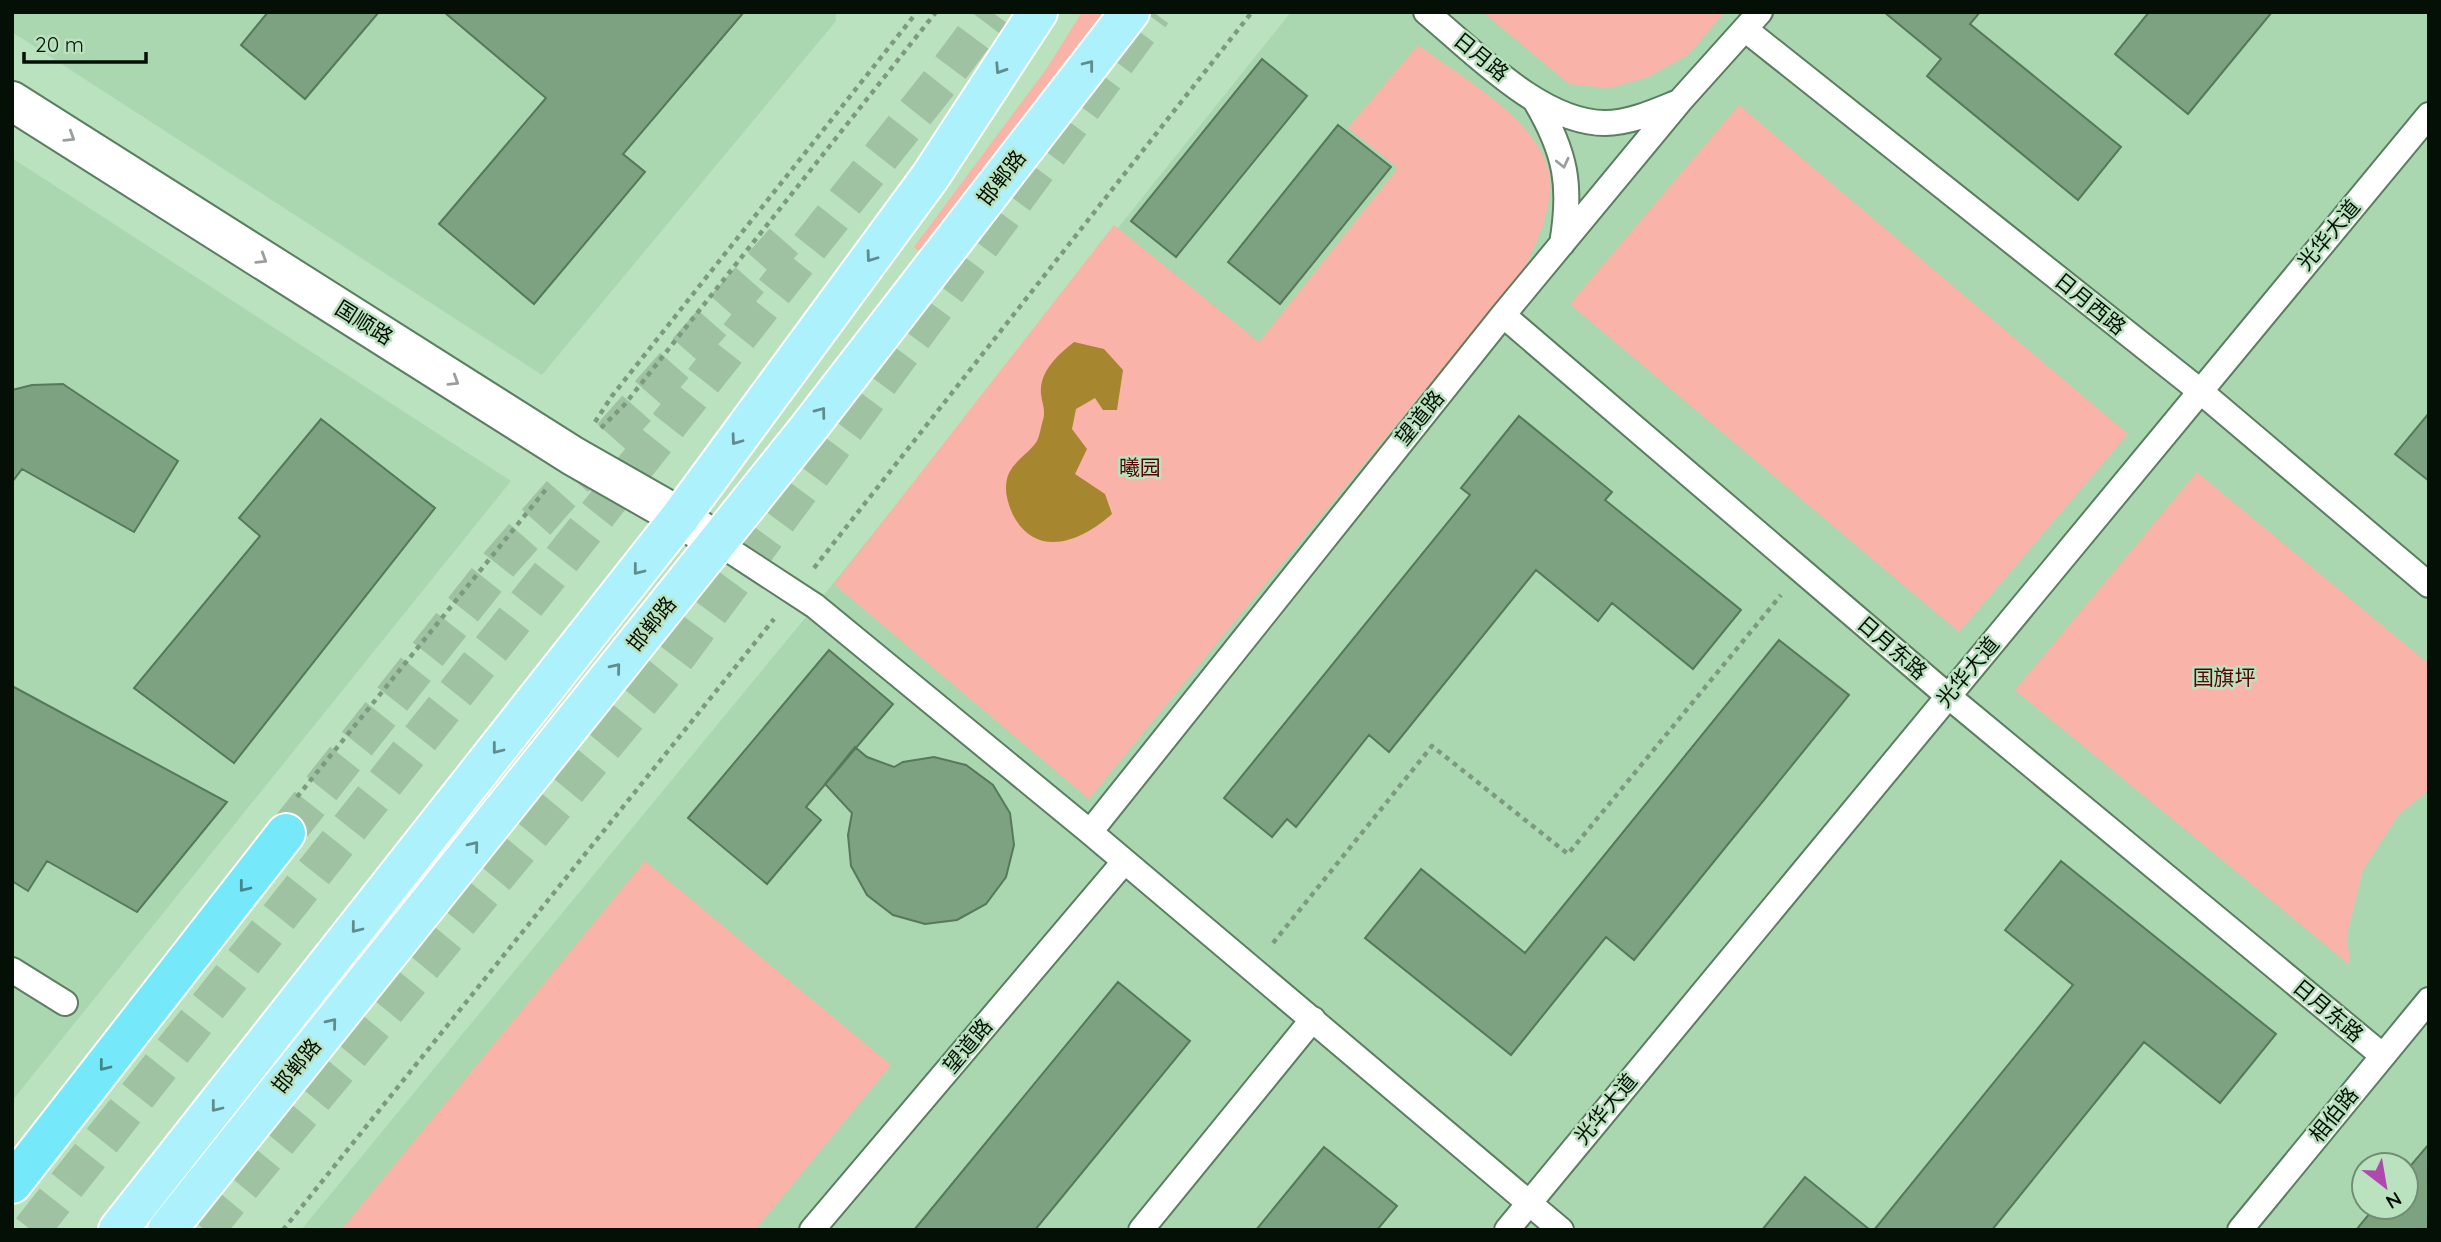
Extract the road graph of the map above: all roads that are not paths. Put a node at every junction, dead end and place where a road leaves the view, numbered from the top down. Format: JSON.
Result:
{"nodes":[{"id":1,"x":1038,"y":12,"type":"edge"},
{"id":2,"x":1130,"y":12,"type":"edge"},
{"id":3,"x":1426,"y":12,"type":"edge"},
{"id":4,"x":1753,"y":21,"type":"edge"},
{"id":5,"x":12,"y":101,"type":"edge"},
{"id":6,"x":1679,"y":101,"type":"junction"},
{"id":7,"x":1536,"y":102,"type":"junction"},
{"id":8,"x":2429,"y":115,"type":"edge"},
{"id":9,"x":1562,"y":247,"type":"junction"},
{"id":10,"x":1503,"y":315,"type":"junction"},
{"id":11,"x":2200,"y":391,"type":"junction"},
{"id":12,"x":680,"y":516,"type":"junction"},
{"id":13,"x":717,"y":542,"type":"junction"},
{"id":14,"x":2429,"y":585,"type":"edge"},
{"id":15,"x":1948,"y":696,"type":"junction"},
{"id":16,"x":290,"y":817,"type":"tunnel mouth"},
{"id":17,"x":1090,"y":832,"type":"junction"},
{"id":18,"x":1124,"y":862,"type":"junction"},
{"id":19,"x":12,"y":970,"type":"edge"},
{"id":20,"x":2429,"y":1000,"type":"edge"},
{"id":21,"x":65,"y":1003,"type":"dead end"},
{"id":22,"x":1313,"y":1019,"type":"junction"},
{"id":23,"x":2383,"y":1056,"type":"junction"},
{"id":24,"x":12,"y":1184,"type":"edge"},
{"id":25,"x":1528,"y":1204,"type":"junction"},
{"id":26,"x":2242,"y":1229,"type":"edge"},
{"id":27,"x":118,"y":1230,"type":"edge"},
{"id":28,"x":167,"y":1230,"type":"edge"},
{"id":29,"x":812,"y":1230,"type":"edge"},
{"id":30,"x":1141,"y":1230,"type":"edge"},
{"id":31,"x":1507,"y":1230,"type":"edge"},
{"id":32,"x":1561,"y":1230,"type":"edge"}],
"edges":[{"from":1,"to":12,"type":"main road","name":"邯郸路","one_way":true},
{"from":13,"to":2,"type":"main road","name":"邯郸路","one_way":true},
{"from":3,"to":7,"type":"lane","name":"日月路"},
{"from":4,"to":6,"type":"lane","name":"望道路"},
{"from":4,"to":11,"type":"lane","name":"日月西路"},
{"from":5,"to":12,"type":"street","name":"国顺路","one_way":true},
{"from":6,"to":7,"type":"lane"},
{"from":6,"to":9,"type":"lane","name":"望道路"},
{"from":7,"to":9,"type":"lane","one_way":true},
{"from":8,"to":11,"type":"lane","name":"光华大道"},
{"from":9,"to":10,"type":"lane","name":"望道路"},
{"from":10,"to":15,"type":"lane","name":"日月东路"},
{"from":10,"to":17,"type":"lane","name":"望道路"},
{"from":11,"to":14,"type":"lane","name":"日月西路"},
{"from":11,"to":15,"type":"lane","name":"光华大道"},
{"from":12,"to":13,"type":"street","name":"国顺路"},
{"from":12,"to":27,"type":"main road","name":"邯郸路","one_way":true},
{"from":13,"to":17,"type":"lane"},
{"from":28,"to":13,"type":"main road","name":"邯郸路","one_way":true},
{"from":15,"to":23,"type":"lane","name":"日月东路"},
{"from":15,"to":25,"type":"lane","name":"光华大道"},
{"from":16,"to":24,"type":"highway","one_way":true},
{"from":17,"to":18,"type":"lane"},
{"from":18,"to":22,"type":"lane"},
{"from":18,"to":29,"type":"lane","name":"望道路"},
{"from":19,"to":21,"type":"lane"},
{"from":20,"to":23,"type":"lane","name":"相伯路"},
{"from":22,"to":25,"type":"lane"},
{"from":22,"to":30,"type":"lane"},
{"from":23,"to":26,"type":"lane","name":"相伯路"},
{"from":25,"to":31,"type":"lane","name":"光华大道"},
{"from":25,"to":32,"type":"lane"}]}
